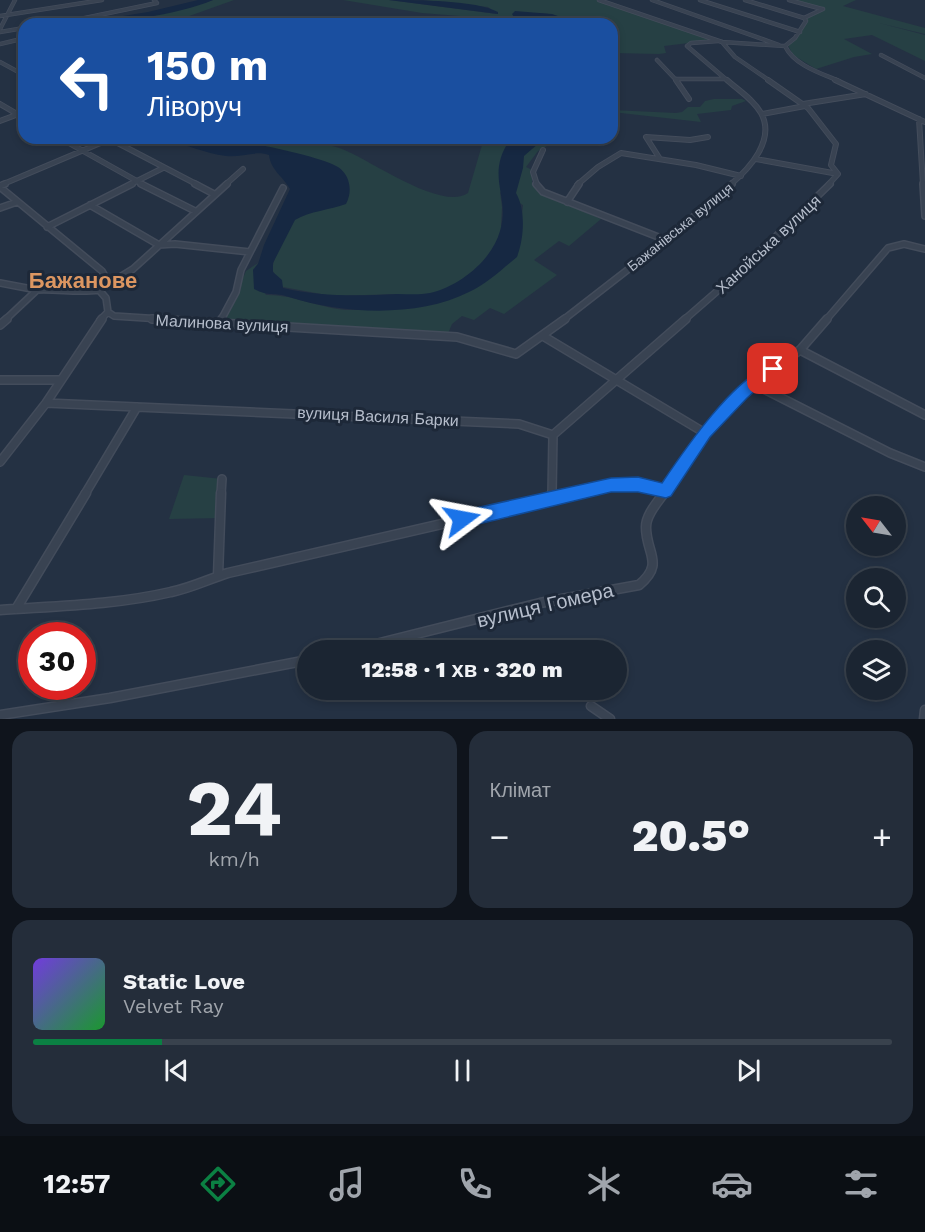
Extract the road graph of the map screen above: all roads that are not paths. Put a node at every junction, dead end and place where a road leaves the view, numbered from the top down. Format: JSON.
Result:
{"nodes":[{"id":1,"x":15,"y":0,"type":"edge"},
{"id":2,"x":102,"y":0,"type":"edge"},
{"id":3,"x":154,"y":0,"type":"edge"},
{"id":4,"x":599,"y":0,"type":"edge"},
{"id":5,"x":652,"y":0,"type":"edge"},
{"id":6,"x":700,"y":0,"type":"edge"},
{"id":7,"x":745,"y":0,"type":"edge"},
{"id":8,"x":789,"y":0,"type":"edge"},
{"id":9,"x":108,"y":13,"type":"junction"},
{"id":10,"x":8,"y":15,"type":"junction"},
{"id":11,"x":0,"y":16,"type":"edge"},
{"id":12,"x":84,"y":18,"type":"edge"},
{"id":13,"x":804,"y":18,"type":"junction"},
{"id":14,"x":18,"y":28,"type":"edge"},
{"id":15,"x":0,"y":30,"type":"edge"},
{"id":16,"x":800,"y":32,"type":"junction"},
{"id":17,"x":18,"y":41,"type":"edge"},
{"id":18,"x":720,"y":42,"type":"junction"},
{"id":19,"x":0,"y":44,"type":"edge"},
{"id":20,"x":785,"y":46,"type":"junction"},
{"id":21,"x":881,"y":55,"type":"dead end"},
{"id":22,"x":657,"y":60,"type":"dead end"},
{"id":23,"x":0,"y":62,"type":"edge"},
{"id":24,"x":18,"y":72,"type":"edge"},
{"id":25,"x":925,"y":78,"type":"edge"},
{"id":26,"x":675,"y":79,"type":"junction"},
{"id":27,"x":726,"y":79,"type":"junction"},
{"id":28,"x":866,"y":94,"type":"junction"},
{"id":29,"x":689,"y":99,"type":"dead end"},
{"id":30,"x":0,"y":104,"type":"edge"},
{"id":31,"x":804,"y":105,"type":"junction"},
{"id":32,"x":762,"y":114,"type":"junction"},
{"id":33,"x":18,"y":115,"type":"joint"},
{"id":34,"x":925,"y":117,"type":"edge"},
{"id":35,"x":918,"y":119,"type":"junction"},
{"id":36,"x":0,"y":121,"type":"edge"},
{"id":37,"x":925,"y":122,"type":"edge"},
{"id":38,"x":708,"y":137,"type":"dead end"},
{"id":39,"x":71,"y":144,"type":"edge"},
{"id":40,"x":100,"y":144,"type":"edge"},
{"id":41,"x":121,"y":144,"type":"edge"},
{"id":42,"x":543,"y":150,"type":"dead end"},
{"id":43,"x":83,"y":151,"type":"junction"},
{"id":44,"x":924,"y":158,"type":"edge"},
{"id":45,"x":661,"y":159,"type":"junction"},
{"id":46,"x":756,"y":159,"type":"junction"},
{"id":47,"x":163,"y":168,"type":"junction"},
{"id":48,"x":243,"y":169,"type":"dead end"},
{"id":49,"x":838,"y":174,"type":"junction"},
{"id":50,"x":741,"y":176,"type":"junction"},
{"id":51,"x":136,"y":182,"type":"junction"},
{"id":52,"x":0,"y":187,"type":"edge"},
{"id":53,"x":283,"y":188,"type":"dead end"},
{"id":54,"x":214,"y":194,"type":"junction"},
{"id":55,"x":17,"y":202,"type":"junction"},
{"id":56,"x":567,"y":202,"type":"junction"},
{"id":57,"x":90,"y":205,"type":"junction"},
{"id":58,"x":0,"y":208,"type":"edge"},
{"id":59,"x":195,"y":211,"type":"junction"},
{"id":60,"x":925,"y":216,"type":"edge"},
{"id":61,"x":47,"y":227,"type":"junction"},
{"id":62,"x":666,"y":240,"type":"junction"},
{"id":63,"x":159,"y":245,"type":"junction"},
{"id":64,"x":925,"y":249,"type":"edge"},
{"id":65,"x":250,"y":252,"type":"junction"},
{"id":66,"x":0,"y":283,"type":"edge"},
{"id":67,"x":110,"y":283,"type":"junction"},
{"id":68,"x":37,"y":290,"type":"junction"},
{"id":69,"x":99,"y":290,"type":"junction"},
{"id":70,"x":108,"y":312,"type":"junction"},
{"id":71,"x":220,"y":322,"type":"junction"},
{"id":72,"x":0,"y":325,"type":"edge"},
{"id":73,"x":543,"y":336,"type":"junction"},
{"id":74,"x":800,"y":350,"type":"junction"},
{"id":75,"x":618,"y":379,"type":"junction"},
{"id":76,"x":0,"y":380,"type":"edge"},
{"id":77,"x":61,"y":380,"type":"junction"},
{"id":78,"x":754,"y":384,"type":"junction"},
{"id":79,"x":46,"y":403,"type":"junction"},
{"id":80,"x":136,"y":408,"type":"junction"},
{"id":81,"x":925,"y":415,"type":"edge"},
{"id":82,"x":705,"y":433,"type":"junction"},
{"id":83,"x":553,"y":435,"type":"junction"},
{"id":84,"x":0,"y":462,"type":"edge"},
{"id":85,"x":925,"y":467,"type":"edge"},
{"id":86,"x":222,"y":479,"type":"dead end"},
{"id":87,"x":666,"y":491,"type":"junction"},
{"id":88,"x":552,"y":499,"type":"junction"},
{"id":89,"x":218,"y":576,"type":"junction"},
{"id":90,"x":16,"y":609,"type":"junction"},
{"id":91,"x":0,"y":610,"type":"edge"},
{"id":92,"x":392,"y":640,"type":"edge"},
{"id":93,"x":297,"y":662,"type":"edge"},
{"id":94,"x":591,"y":706,"type":"dead end"},
{"id":95,"x":925,"y":710,"type":"edge"},
{"id":96,"x":0,"y":715,"type":"edge"},
{"id":97,"x":610,"y":719,"type":"edge"},
{"id":98,"x":924,"y":719,"type":"edge"}],
"edges":[{"from":1,"to":10,"type":"street"},
{"from":2,"to":9,"type":"street"},
{"from":2,"to":10,"type":"street"},
{"from":3,"to":9,"type":"street"},
{"from":4,"to":18,"type":"street"},
{"from":5,"to":20,"type":"street"},
{"from":6,"to":16,"type":"street"},
{"from":7,"to":13,"type":"street"},
{"from":8,"to":13,"type":"street"},
{"from":9,"to":12,"type":"street"},
{"from":10,"to":11,"type":"street"},
{"from":10,"to":15,"type":"street"},
{"from":13,"to":16,"type":"street"},
{"from":14,"to":15,"type":"street"},
{"from":16,"to":20,"type":"street"},
{"from":17,"to":19,"type":"street"},
{"from":18,"to":20,"type":"street"},
{"from":18,"to":27,"type":"street"},
{"from":18,"to":31,"type":"street"},
{"from":20,"to":28,"type":"street"},
{"from":21,"to":25,"type":"street"},
{"from":22,"to":26,"type":"street"},
{"from":23,"to":24,"type":"street"},
{"from":26,"to":27,"type":"street"},
{"from":26,"to":29,"type":"street"},
{"from":27,"to":32,"type":"street"},
{"from":28,"to":31,"type":"street"},
{"from":28,"to":35,"type":"street"},
{"from":30,"to":33,"type":"street"},
{"from":31,"to":32,"type":"street"},
{"from":31,"to":49,"type":"street"},
{"from":32,"to":46,"type":"street","name":"Бажанівська вулиця"},
{"from":33,"to":36,"type":"street"},
{"from":34,"to":35,"type":"street"},
{"from":35,"to":37,"type":"street"},
{"from":35,"to":44,"type":"street"},
{"from":38,"to":45,"type":"street"},
{"from":39,"to":43,"type":"street"},
{"from":40,"to":43,"type":"street"},
{"from":41,"to":47,"type":"street"},
{"from":42,"to":56,"type":"street"},
{"from":43,"to":51,"type":"street"},
{"from":43,"to":52,"type":"street"},
{"from":44,"to":60,"type":"street"},
{"from":45,"to":50,"type":"street"},
{"from":45,"to":56,"type":"street"},
{"from":46,"to":49,"type":"street"},
{"from":46,"to":50,"type":"street","name":"Бажанівська вулиця"},
{"from":47,"to":51,"type":"street"},
{"from":47,"to":54,"type":"street"},
{"from":48,"to":54,"type":"street"},
{"from":49,"to":75,"type":"street","name":"Ханойська вулиця"},
{"from":50,"to":62,"type":"street","name":"Бажанівська вулиця"},
{"from":51,"to":57,"type":"street"},
{"from":51,"to":59,"type":"street"},
{"from":52,"to":55,"type":"street"},
{"from":53,"to":65,"type":"street"},
{"from":54,"to":59,"type":"street"},
{"from":55,"to":58,"type":"street"},
{"from":55,"to":61,"type":"street"},
{"from":56,"to":62,"type":"street"},
{"from":57,"to":61,"type":"street"},
{"from":57,"to":63,"type":"street"},
{"from":59,"to":63,"type":"street"},
{"from":61,"to":67,"type":"street"},
{"from":62,"to":73,"type":"street","name":"Бажанівська вулиця"},
{"from":63,"to":65,"type":"street"},
{"from":63,"to":67,"type":"street"},
{"from":64,"to":74,"type":"street","name":"вулиця Гомера"},
{"from":65,"to":71,"type":"street"},
{"from":66,"to":68,"type":"street"},
{"from":67,"to":69,"type":"street"},
{"from":68,"to":69,"type":"street"},
{"from":68,"to":72,"type":"street"},
{"from":69,"to":70,"type":"street"},
{"from":70,"to":71,"type":"street","name":"Малинова вулиця"},
{"from":70,"to":77,"type":"street"},
{"from":71,"to":73,"type":"street","name":"Малинова вулиця"},
{"from":73,"to":75,"type":"street"},
{"from":74,"to":78,"type":"street","name":"вулиця Гомера"},
{"from":74,"to":81,"type":"street"},
{"from":75,"to":82,"type":"street"},
{"from":75,"to":83,"type":"street","name":"Ханойська вулиця"},
{"from":76,"to":77,"type":"street"},
{"from":77,"to":79,"type":"street"},
{"from":78,"to":82,"type":"street","name":"вулиця Гомера"},
{"from":78,"to":85,"type":"street"},
{"from":79,"to":80,"type":"street","name":"вулиця Василя Барки"},
{"from":79,"to":84,"type":"street"},
{"from":80,"to":83,"type":"street","name":"вулиця Василя Барки"},
{"from":80,"to":90,"type":"street"},
{"from":82,"to":87,"type":"street","name":"вулиця Гомера"},
{"from":83,"to":88,"type":"street"},
{"from":86,"to":89,"type":"street"},
{"from":87,"to":88,"type":"street"},
{"from":87,"to":92,"type":"street","name":"вулиця Гомера"},
{"from":88,"to":89,"type":"street"},
{"from":89,"to":90,"type":"street"},
{"from":90,"to":91,"type":"street"},
{"from":93,"to":96,"type":"street"},
{"from":94,"to":97,"type":"street"},
{"from":95,"to":98,"type":"street"}]}
